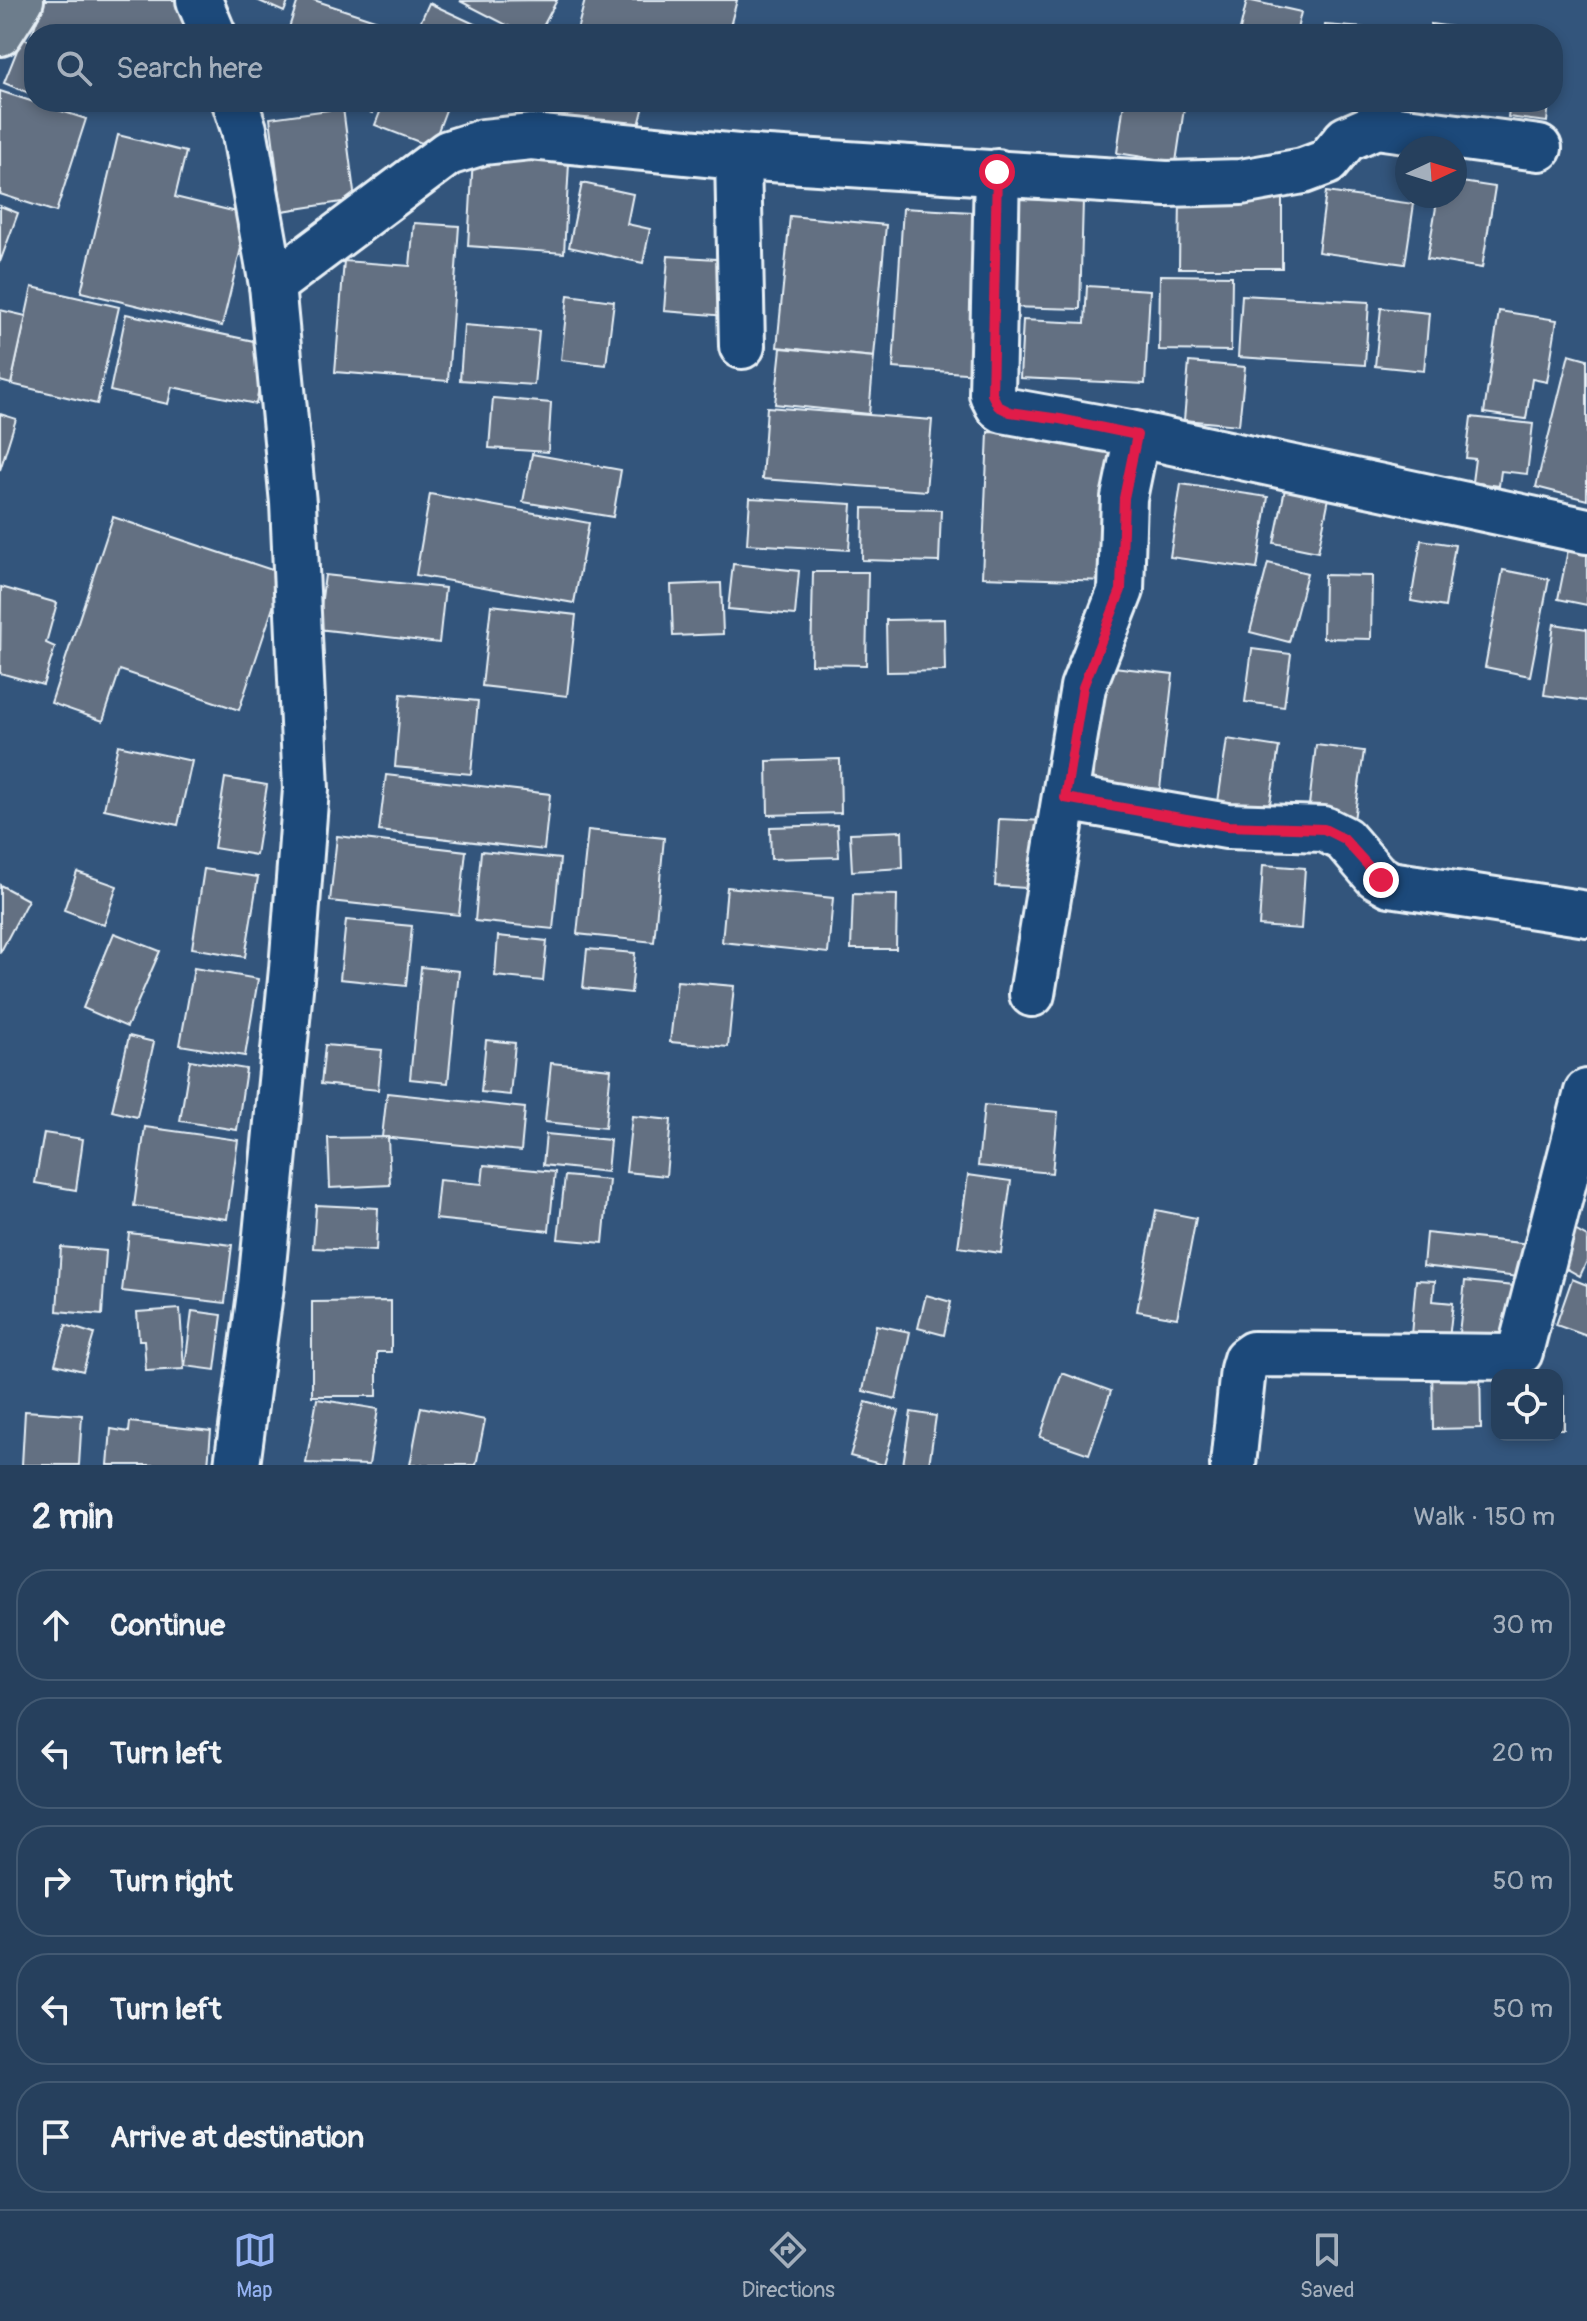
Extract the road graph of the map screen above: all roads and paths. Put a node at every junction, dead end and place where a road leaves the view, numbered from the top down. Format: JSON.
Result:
{"nodes":[{"id":1,"x":21,"y":0,"type":"edge"},
{"id":2,"x":199,"y":0,"type":"edge"},
{"id":3,"x":209,"y":24,"type":"edge"},
{"id":4,"x":0,"y":33,"type":"edge"},
{"id":5,"x":238,"y":112,"type":"edge"},
{"id":6,"x":1539,"y":148,"type":"dead end"},
{"id":7,"x":738,"y":157,"type":"junction"},
{"id":8,"x":997,"y":172,"type":"junction"},
{"id":9,"x":272,"y":285,"type":"junction"},
{"id":10,"x":742,"y":346,"type":"dead end"},
{"id":11,"x":1137,"y":435,"type":"junction"},
{"id":12,"x":1587,"y":531,"type":"edge"},
{"id":13,"x":1065,"y":798,"type":"junction"},
{"id":14,"x":1587,"y":914,"type":"edge"},
{"id":15,"x":1032,"y":994,"type":"dead end"},
{"id":16,"x":1587,"y":1092,"type":"edge"},
{"id":17,"x":238,"y":1465,"type":"edge"},
{"id":18,"x":1233,"y":1465,"type":"edge"}],
"edges":[{"from":1,"to":4,"type":"highway"},
{"from":2,"to":3,"type":"street"},
{"from":5,"to":9,"type":"street"},
{"from":6,"to":8,"type":"street"},
{"from":7,"to":8,"type":"street"},
{"from":7,"to":9,"type":"street"},
{"from":7,"to":10,"type":"street"},
{"from":8,"to":11,"type":"street"},
{"from":9,"to":17,"type":"street"},
{"from":11,"to":12,"type":"street"},
{"from":11,"to":13,"type":"street"},
{"from":13,"to":14,"type":"street"},
{"from":13,"to":15,"type":"street"},
{"from":16,"to":18,"type":"street"}]}
